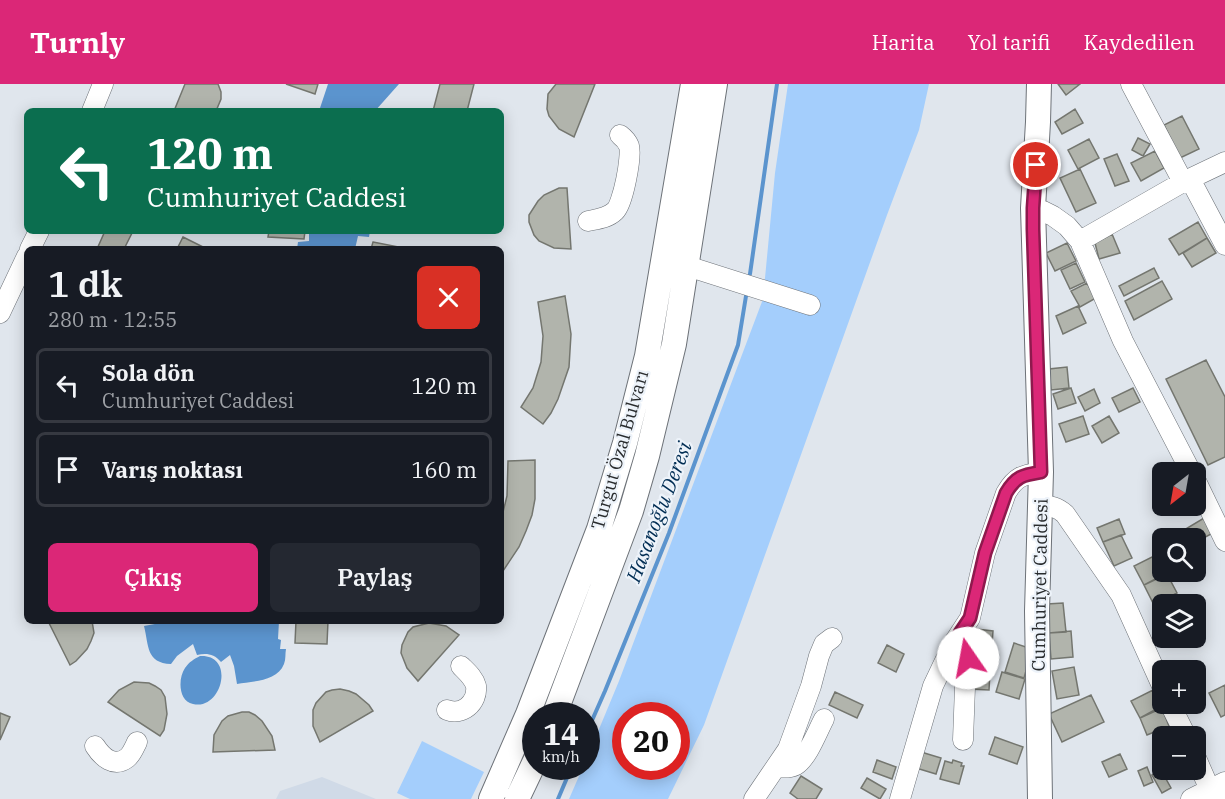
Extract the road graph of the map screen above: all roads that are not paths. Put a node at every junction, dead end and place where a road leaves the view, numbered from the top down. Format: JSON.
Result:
{"nodes":[{"id":1,"x":103,"y":84,"type":"edge"},
{"id":2,"x":693,"y":84,"type":"edge"},
{"id":3,"x":715,"y":84,"type":"edge"},
{"id":4,"x":1039,"y":84,"type":"edge"},
{"id":5,"x":1131,"y":84,"type":"edge"},
{"id":6,"x":93,"y":108,"type":"edge"},
{"id":7,"x":620,"y":135,"type":"dead end"},
{"id":8,"x":1225,"y":162,"type":"edge"},
{"id":9,"x":1186,"y":180,"type":"junction"},
{"id":10,"x":1033,"y":208,"type":"junction"},
{"id":11,"x":588,"y":220,"type":"dead end"},
{"id":12,"x":1080,"y":241,"type":"junction"},
{"id":13,"x":1225,"y":245,"type":"edge"},
{"id":14,"x":24,"y":262,"type":"edge"},
{"id":15,"x":687,"y":266,"type":"junction"},
{"id":16,"x":810,"y":305,"type":"dead end"},
{"id":17,"x":0,"y":313,"type":"edge"},
{"id":18,"x":1186,"y":462,"type":"edge"},
{"id":19,"x":1041,"y":472,"type":"junction"},
{"id":20,"x":1206,"y":502,"type":"edge"},
{"id":21,"x":1041,"y":505,"type":"junction"},
{"id":22,"x":1225,"y":541,"type":"edge"},
{"id":23,"x":960,"y":633,"type":"junction"},
{"id":24,"x":832,"y":638,"type":"dead end"},
{"id":25,"x":1152,"y":664,"type":"edge"},
{"id":26,"x":461,"y":666,"type":"dead end"},
{"id":27,"x":559,"y":702,"type":"edge"},
{"id":28,"x":447,"y":710,"type":"dead end"},
{"id":29,"x":824,"y":719,"type":"dead end"},
{"id":30,"x":963,"y":740,"type":"dead end"},
{"id":31,"x":137,"y":742,"type":"dead end"},
{"id":32,"x":95,"y":746,"type":"dead end"},
{"id":33,"x":777,"y":767,"type":"junction"},
{"id":34,"x":1206,"y":771,"type":"edge"},
{"id":35,"x":526,"y":780,"type":"edge"},
{"id":36,"x":1220,"y":790,"type":"edge"},
{"id":37,"x":491,"y":799,"type":"edge"},
{"id":38,"x":517,"y":799,"type":"edge"},
{"id":39,"x":754,"y":799,"type":"edge"},
{"id":40,"x":900,"y":799,"type":"edge"},
{"id":41,"x":1040,"y":799,"type":"edge"},
{"id":42,"x":1191,"y":799,"type":"edge"}],
"edges":[{"from":1,"to":6,"type":"street"},
{"from":2,"to":37,"type":"main road","name":"Turgut Özal Bulvarı"},
{"from":3,"to":15,"type":"main road","name":"Turgut Özal Bulvarı"},
{"from":4,"to":10,"type":"main road","name":"Cumhuriyet Caddesi"},
{"from":5,"to":9,"type":"street"},
{"from":7,"to":11,"type":"street"},
{"from":8,"to":9,"type":"street"},
{"from":9,"to":12,"type":"street"},
{"from":9,"to":13,"type":"street"},
{"from":10,"to":12,"type":"street"},
{"from":10,"to":19,"type":"main road","name":"Cumhuriyet Caddesi"},
{"from":12,"to":18,"type":"street"},
{"from":14,"to":17,"type":"street"},
{"from":15,"to":16,"type":"street"},
{"from":15,"to":27,"type":"main road","name":"Turgut Özal Bulvarı"},
{"from":19,"to":21,"type":"main road","name":"Cumhuriyet Caddesi"},
{"from":19,"to":23,"type":"street"},
{"from":20,"to":22,"type":"street"},
{"from":21,"to":25,"type":"street"},
{"from":21,"to":41,"type":"main road","name":"Cumhuriyet Caddesi"},
{"from":23,"to":30,"type":"street"},
{"from":23,"to":40,"type":"street"},
{"from":24,"to":33,"type":"street"},
{"from":26,"to":28,"type":"street"},
{"from":29,"to":33,"type":"street"},
{"from":31,"to":32,"type":"street"},
{"from":33,"to":39,"type":"street"},
{"from":34,"to":36,"type":"street"},
{"from":35,"to":38,"type":"main road"},
{"from":36,"to":42,"type":"street"}]}
